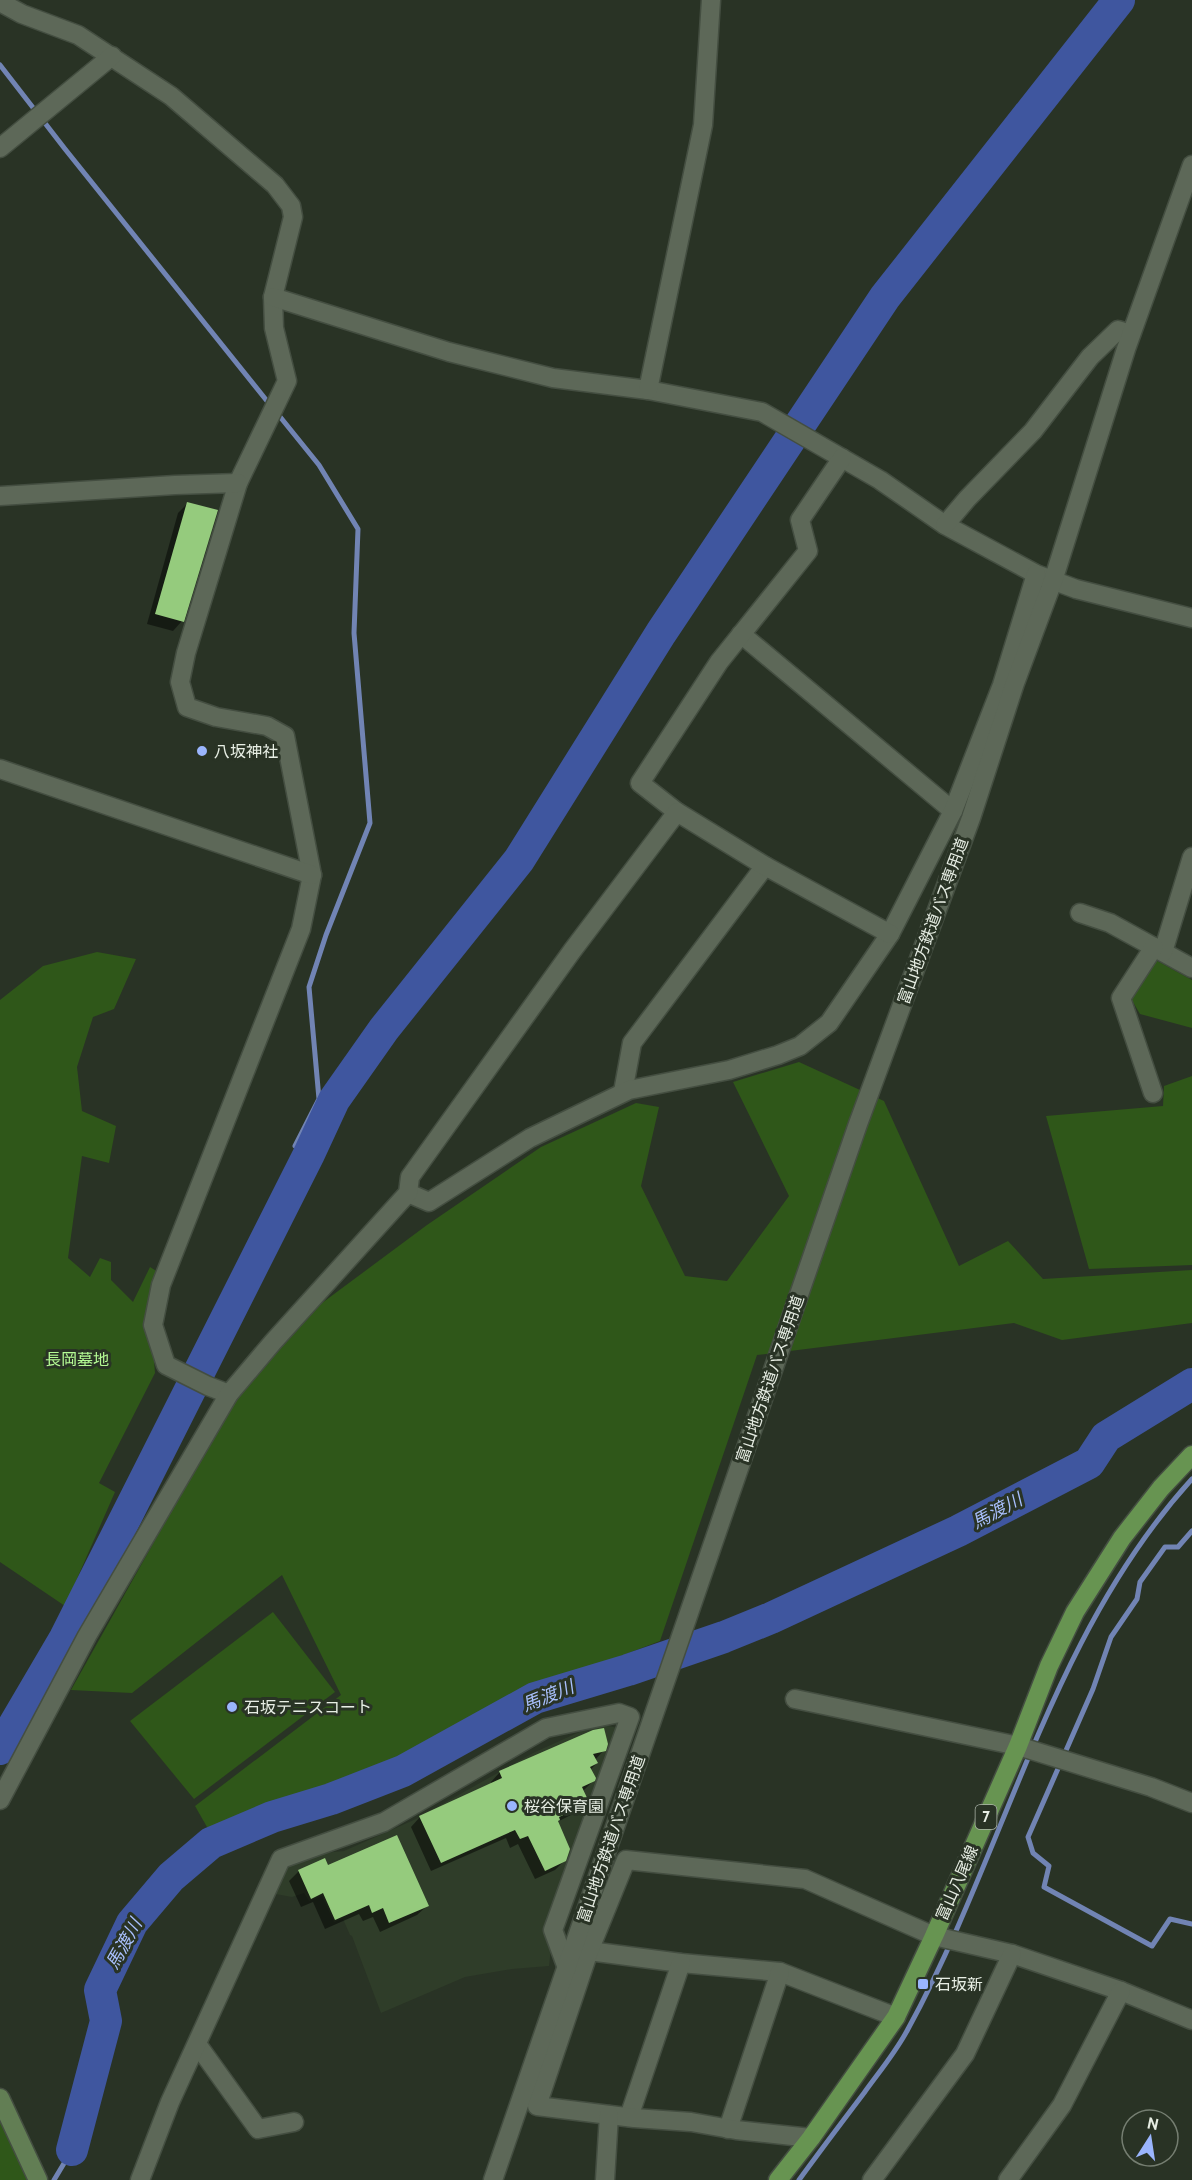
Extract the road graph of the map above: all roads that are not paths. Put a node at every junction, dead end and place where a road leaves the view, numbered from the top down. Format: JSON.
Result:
{"nodes":[{"id":1,"x":711,"y":0,"type":"edge"},
{"id":2,"x":0,"y":2,"type":"edge"},
{"id":3,"x":112,"y":56,"type":"junction"},
{"id":4,"x":0,"y":148,"type":"edge"},
{"id":5,"x":1192,"y":165,"type":"edge"},
{"id":6,"x":273,"y":297,"type":"junction"},
{"id":7,"x":1131,"y":334,"type":"junction"},
{"id":8,"x":648,"y":390,"type":"junction"},
{"id":9,"x":842,"y":458,"type":"junction"},
{"id":10,"x":238,"y":483,"type":"junction"},
{"id":11,"x":0,"y":496,"type":"edge"},
{"id":12,"x":945,"y":525,"type":"junction"},
{"id":13,"x":1045,"y":578,"type":"junction"},
{"id":14,"x":1192,"y":618,"type":"edge"},
{"id":15,"x":741,"y":634,"type":"junction"},
{"id":16,"x":0,"y":769,"type":"edge"},
{"id":17,"x":953,"y":811,"type":"junction"},
{"id":18,"x":677,"y":812,"type":"junction"},
{"id":19,"x":1192,"y":857,"type":"edge"},
{"id":20,"x":765,"y":866,"type":"junction"},
{"id":21,"x":312,"y":875,"type":"junction"},
{"id":22,"x":1080,"y":914,"type":"dead end"},
{"id":23,"x":890,"y":934,"type":"junction"},
{"id":24,"x":1158,"y":949,"type":"junction"},
{"id":25,"x":1192,"y":968,"type":"edge"},
{"id":26,"x":623,"y":1092,"type":"junction"},
{"id":27,"x":1153,"y":1093,"type":"dead end"},
{"id":28,"x":408,"y":1193,"type":"junction"},
{"id":29,"x":229,"y":1394,"type":"junction"},
{"id":30,"x":1192,"y":1455,"type":"edge"},
{"id":31,"x":795,"y":1699,"type":"dead end"},
{"id":32,"x":1018,"y":1746,"type":"junction"},
{"id":33,"x":0,"y":1800,"type":"edge"},
{"id":34,"x":1192,"y":1803,"type":"edge"},
{"id":35,"x":934,"y":1936,"type":"junction"},
{"id":36,"x":589,"y":1951,"type":"junction"},
{"id":37,"x":1012,"y":1954,"type":"junction"},
{"id":38,"x":681,"y":1963,"type":"junction"},
{"id":39,"x":567,"y":1968,"type":"junction"},
{"id":40,"x":780,"y":1972,"type":"junction"},
{"id":41,"x":1121,"y":1991,"type":"junction"},
{"id":42,"x":896,"y":2017,"type":"junction"},
{"id":43,"x":1192,"y":2020,"type":"edge"},
{"id":44,"x":196,"y":2044,"type":"junction"},
{"id":45,"x":0,"y":2098,"type":"edge"},
{"id":46,"x":609,"y":2115,"type":"junction"},
{"id":47,"x":629,"y":2117,"type":"junction"},
{"id":48,"x":294,"y":2122,"type":"dead end"},
{"id":49,"x":728,"y":2129,"type":"junction"},
{"id":50,"x":811,"y":2138,"type":"junction"},
{"id":51,"x":38,"y":2180,"type":"edge"},
{"id":52,"x":140,"y":2180,"type":"edge"},
{"id":53,"x":494,"y":2180,"type":"edge"},
{"id":54,"x":605,"y":2180,"type":"edge"},
{"id":55,"x":778,"y":2180,"type":"edge"},
{"id":56,"x":872,"y":2180,"type":"edge"},
{"id":57,"x":1008,"y":2180,"type":"edge"}],
"edges":[{"from":1,"to":8,"type":"street"},
{"from":2,"to":3,"type":"street"},
{"from":3,"to":4,"type":"street"},
{"from":3,"to":6,"type":"street"},
{"from":5,"to":7,"type":"street"},
{"from":6,"to":8,"type":"street"},
{"from":6,"to":10,"type":"street"},
{"from":7,"to":12,"type":"street"},
{"from":7,"to":13,"type":"street"},
{"from":8,"to":9,"type":"street"},
{"from":9,"to":12,"type":"street"},
{"from":9,"to":15,"type":"street"},
{"from":10,"to":11,"type":"street"},
{"from":10,"to":21,"type":"street"},
{"from":12,"to":13,"type":"street"},
{"from":13,"to":14,"type":"street"},
{"from":13,"to":17,"type":"street"},
{"from":13,"to":39,"type":"street","name":"富山地方鉄道バス専用道"},
{"from":15,"to":17,"type":"street"},
{"from":15,"to":18,"type":"street"},
{"from":16,"to":21,"type":"street"},
{"from":17,"to":23,"type":"street"},
{"from":18,"to":20,"type":"street"},
{"from":18,"to":28,"type":"street"},
{"from":19,"to":24,"type":"street"},
{"from":20,"to":23,"type":"street"},
{"from":20,"to":26,"type":"street"},
{"from":21,"to":29,"type":"street"},
{"from":22,"to":24,"type":"street"},
{"from":23,"to":26,"type":"street"},
{"from":24,"to":25,"type":"street"},
{"from":24,"to":27,"type":"street"},
{"from":26,"to":28,"type":"street"},
{"from":28,"to":29,"type":"street"},
{"from":29,"to":33,"type":"street"},
{"from":30,"to":32,"type":"main road","name":"富山八尾線","number":"7"},
{"from":31,"to":32,"type":"street"},
{"from":32,"to":34,"type":"street"},
{"from":32,"to":35,"type":"main road","name":"富山八尾線","number":"7"},
{"from":35,"to":36,"type":"street"},
{"from":35,"to":37,"type":"street"},
{"from":35,"to":42,"type":"main road","name":"富山八尾線","number":"7"},
{"from":36,"to":38,"type":"street"},
{"from":36,"to":46,"type":"street"},
{"from":37,"to":41,"type":"street"},
{"from":37,"to":56,"type":"street"},
{"from":38,"to":40,"type":"street"},
{"from":38,"to":47,"type":"street"},
{"from":39,"to":44,"type":"street"},
{"from":39,"to":53,"type":"street","name":"富山地方鉄道バス専用道"},
{"from":40,"to":42,"type":"street"},
{"from":40,"to":49,"type":"street"},
{"from":41,"to":43,"type":"street"},
{"from":41,"to":57,"type":"street"},
{"from":42,"to":50,"type":"main road","name":"富山八尾線","number":"7"},
{"from":44,"to":48,"type":"street"},
{"from":44,"to":52,"type":"street"},
{"from":45,"to":51,"type":"main road"},
{"from":46,"to":47,"type":"street"},
{"from":46,"to":54,"type":"street"},
{"from":47,"to":49,"type":"street"},
{"from":49,"to":50,"type":"street"},
{"from":50,"to":55,"type":"main road","name":"富山八尾線","number":"7"}]}
